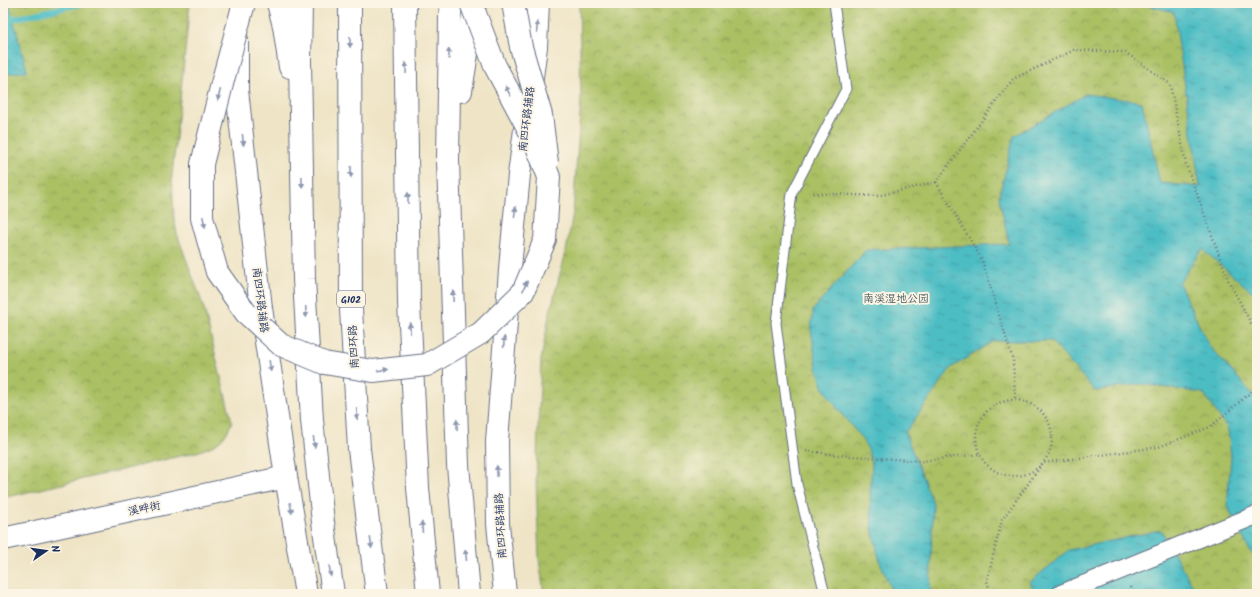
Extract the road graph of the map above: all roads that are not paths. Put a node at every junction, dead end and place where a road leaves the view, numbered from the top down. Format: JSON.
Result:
{"nodes":[{"id":1,"x":237,"y":3,"type":"edge"},
{"id":2,"x":244,"y":3,"type":"edge"},
{"id":3,"x":278,"y":3,"type":"edge"},
{"id":4,"x":301,"y":3,"type":"edge"},
{"id":5,"x":350,"y":3,"type":"edge"},
{"id":6,"x":405,"y":3,"type":"edge"},
{"id":7,"x":451,"y":3,"type":"edge"},
{"id":8,"x":471,"y":3,"type":"edge"},
{"id":9,"x":475,"y":3,"type":"edge"},
{"id":10,"x":513,"y":3,"type":"edge"},
{"id":11,"x":538,"y":3,"type":"edge"},
{"id":12,"x":834,"y":3,"type":"edge"},
{"id":13,"x":302,"y":147,"type":"junction"},
{"id":14,"x":549,"y":177,"type":"junction"},
{"id":15,"x":451,"y":224,"type":"junction"},
{"id":16,"x":286,"y":477,"type":"junction"},
{"id":17,"x":1254,"y":516,"type":"dead end"},
{"id":18,"x":3,"y":539,"type":"edge"},
{"id":19,"x":424,"y":549,"type":"junction"},
{"id":20,"x":306,"y":594,"type":"edge"},
{"id":21,"x":333,"y":594,"type":"edge"},
{"id":22,"x":377,"y":594,"type":"edge"},
{"id":23,"x":428,"y":594,"type":"edge"},
{"id":24,"x":440,"y":594,"type":"edge"},
{"id":25,"x":469,"y":594,"type":"edge"},
{"id":26,"x":505,"y":594,"type":"edge"},
{"id":27,"x":825,"y":594,"type":"edge"},
{"id":28,"x":1061,"y":594,"type":"edge"}],
"edges":[{"from":1,"to":16,"type":"main road","name":"南四环路辅路","one_way":true},
{"from":2,"to":14,"type":"main road","one_way":true,"bridge":true},
{"from":3,"to":13,"type":"main road"},
{"from":4,"to":13,"type":"main road"},
{"from":5,"to":22,"type":"main road","name":"南四环路","number":"G102","one_way":true},
{"from":19,"to":6,"type":"main road","one_way":true},
{"from":15,"to":7,"type":"main road","one_way":true},
{"from":14,"to":8,"type":"main road","one_way":true,"bridge":true},
{"from":9,"to":15,"type":"main road"},
{"from":10,"to":14,"type":"main road","bridge":true},
{"from":26,"to":11,"type":"main road","name":"南四环路辅路","one_way":true},
{"from":12,"to":27,"type":"lane"},
{"from":13,"to":21,"type":"main road","one_way":true},
{"from":25,"to":15,"type":"main road","one_way":true},
{"from":16,"to":18,"type":"main road","name":"溪畔街"},
{"from":16,"to":20,"type":"main road","name":"南四环路辅路","one_way":true},
{"from":17,"to":28,"type":"street"},
{"from":19,"to":23,"type":"main road"},
{"from":19,"to":24,"type":"main road"}]}
